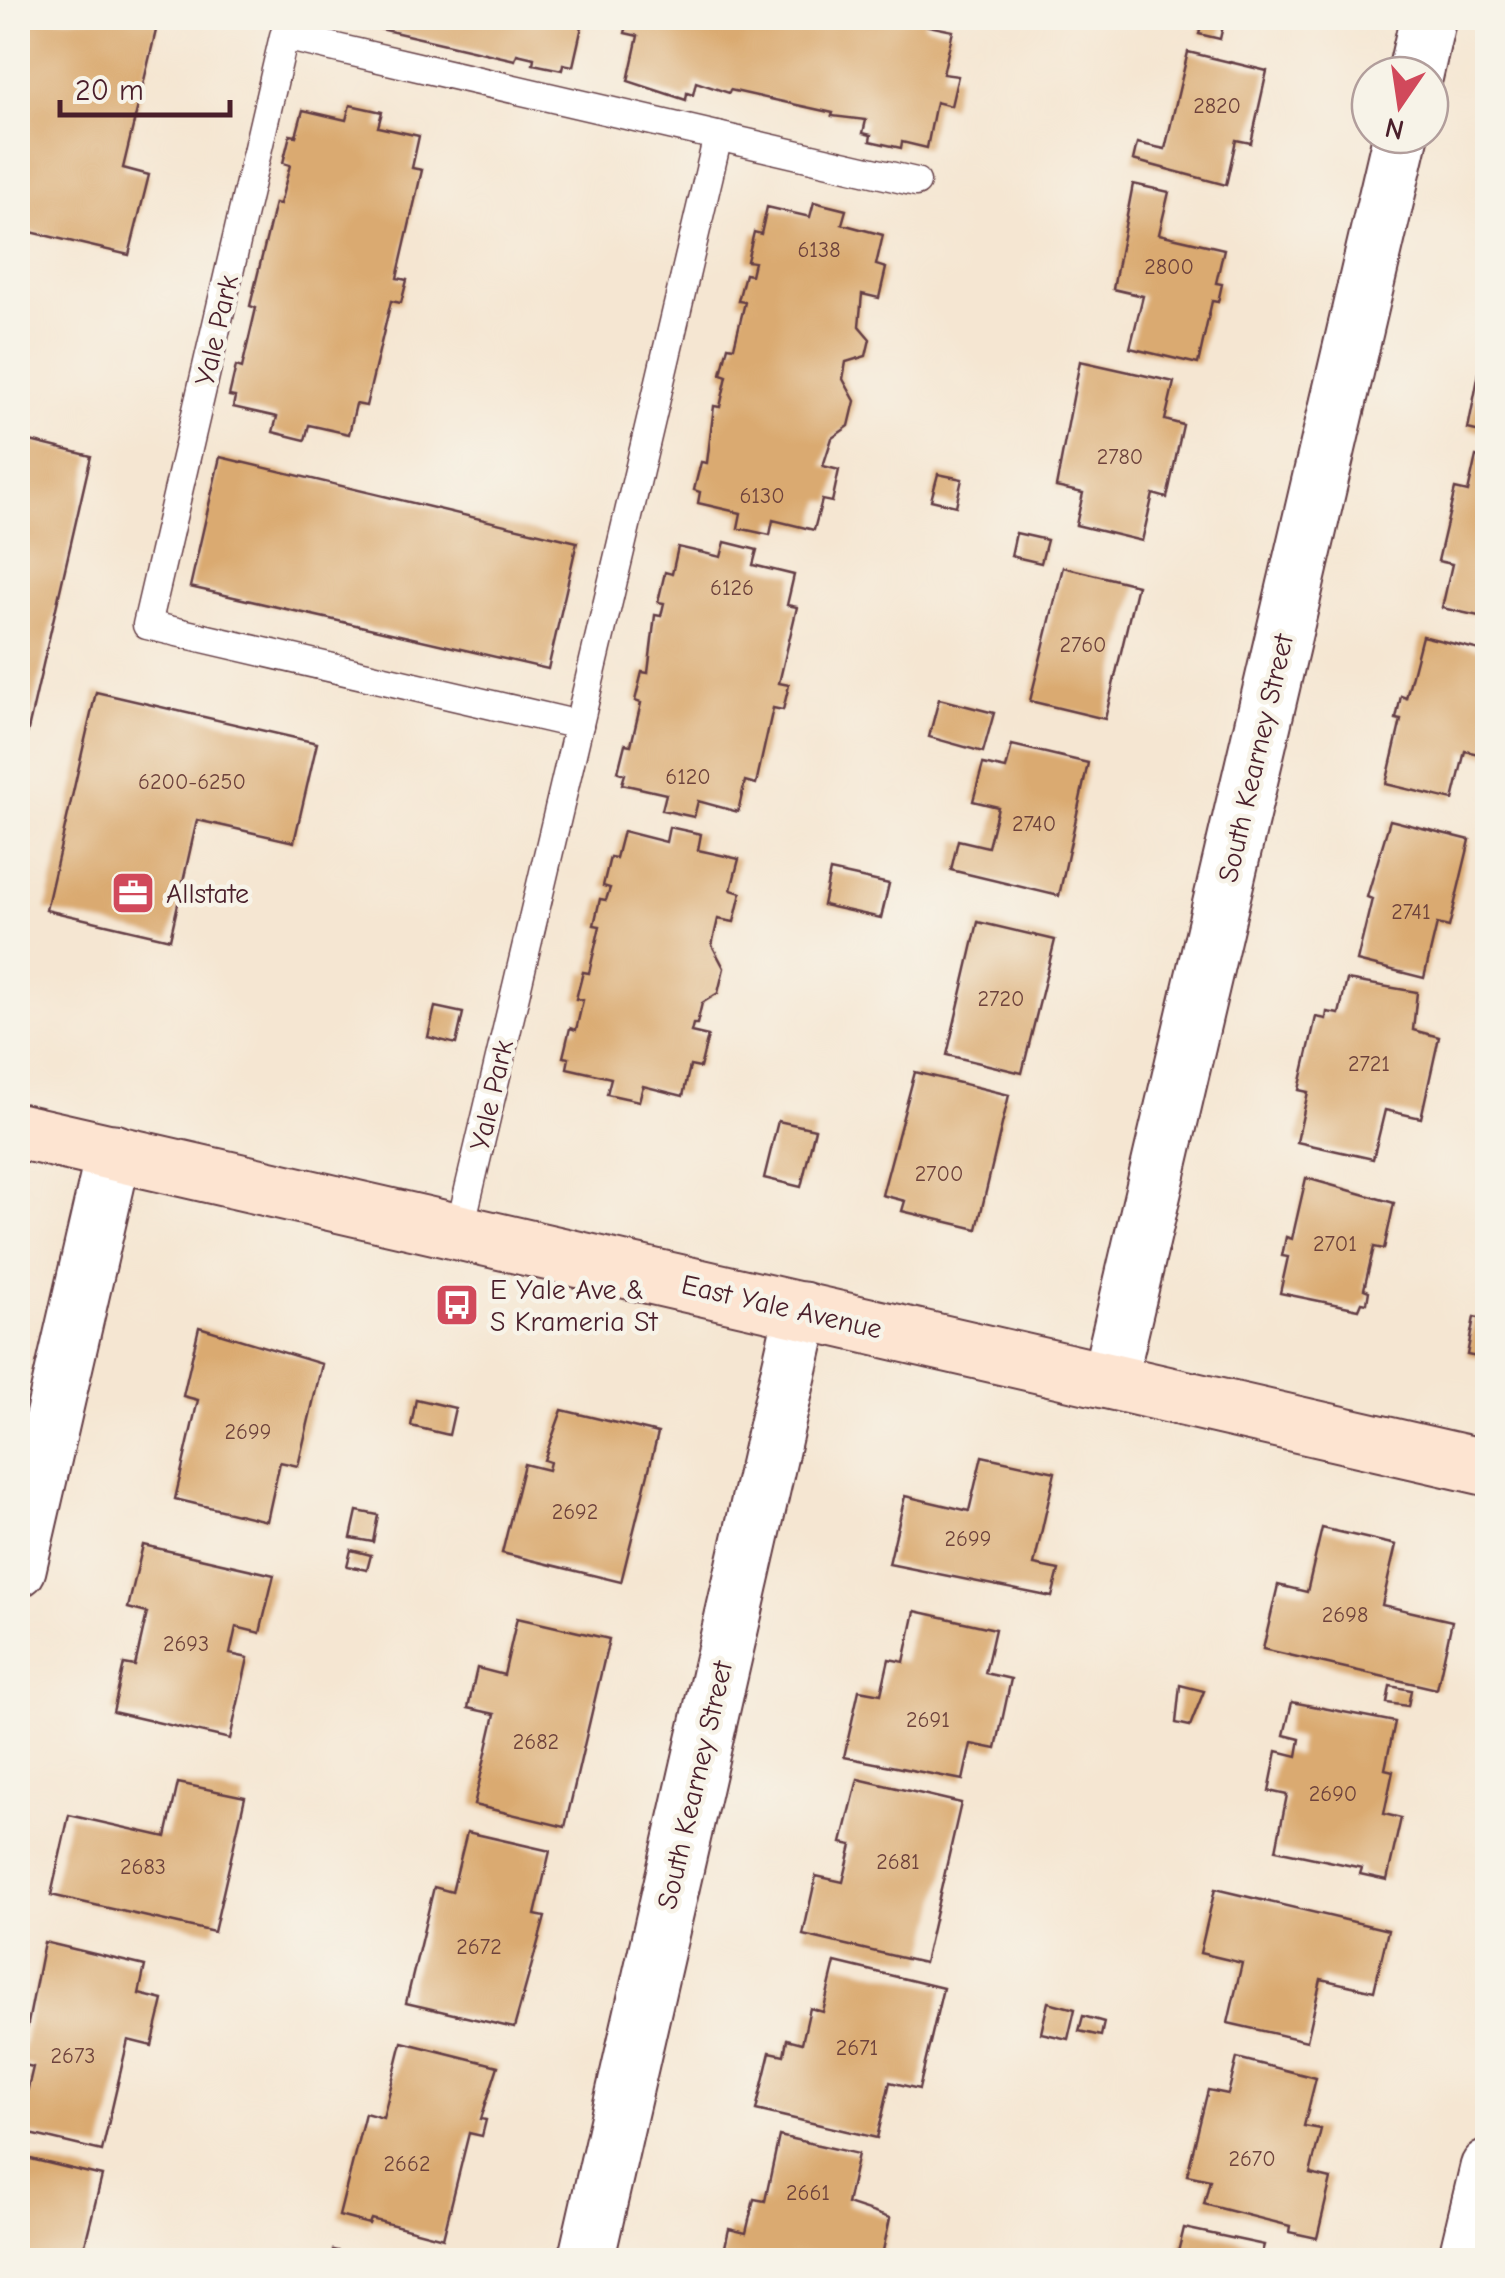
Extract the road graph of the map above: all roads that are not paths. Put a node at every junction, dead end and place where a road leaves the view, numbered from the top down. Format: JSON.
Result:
{"nodes":[{"id":1,"x":1428,"y":18,"type":"edge"},
{"id":2,"x":1420,"y":55,"type":"edge"},
{"id":3,"x":718,"y":136,"type":"junction"},
{"id":4,"x":1396,"y":155,"type":"edge"},
{"id":5,"x":916,"y":182,"type":"dead end"},
{"id":6,"x":579,"y":725,"type":"junction"},
{"id":7,"x":18,"y":1131,"type":"edge"},
{"id":8,"x":114,"y":1152,"type":"junction"},
{"id":9,"x":460,"y":1232,"type":"junction"},
{"id":10,"x":803,"y":1310,"type":"junction"},
{"id":11,"x":1109,"y":1380,"type":"junction"},
{"id":12,"x":1488,"y":1468,"type":"edge"},
{"id":13,"x":18,"y":1569,"type":"edge"},
{"id":14,"x":1488,"y":2168,"type":"edge"},
{"id":15,"x":586,"y":2260,"type":"edge"},
{"id":16,"x":1466,"y":2260,"type":"edge"}],
"edges":[{"from":1,"to":2,"type":"street"},
{"from":3,"to":5,"type":"lane","name":"Yale Park"},
{"from":3,"to":6,"type":"lane","name":"Yale Park"},
{"from":3,"to":6,"type":"lane","name":"Yale Park"},
{"from":4,"to":11,"type":"street","name":"South Kearney Street"},
{"from":6,"to":9,"type":"lane","name":"Yale Park"},
{"from":7,"to":8,"type":"main road","name":"East Yale Avenue"},
{"from":8,"to":9,"type":"main road","name":"East Yale Avenue"},
{"from":8,"to":13,"type":"street"},
{"from":9,"to":10,"type":"main road","name":"East Yale Avenue"},
{"from":10,"to":11,"type":"main road","name":"East Yale Avenue"},
{"from":10,"to":15,"type":"street","name":"South Kearney Street"},
{"from":11,"to":12,"type":"main road","name":"East Yale Avenue"},
{"from":14,"to":16,"type":"street"}]}
